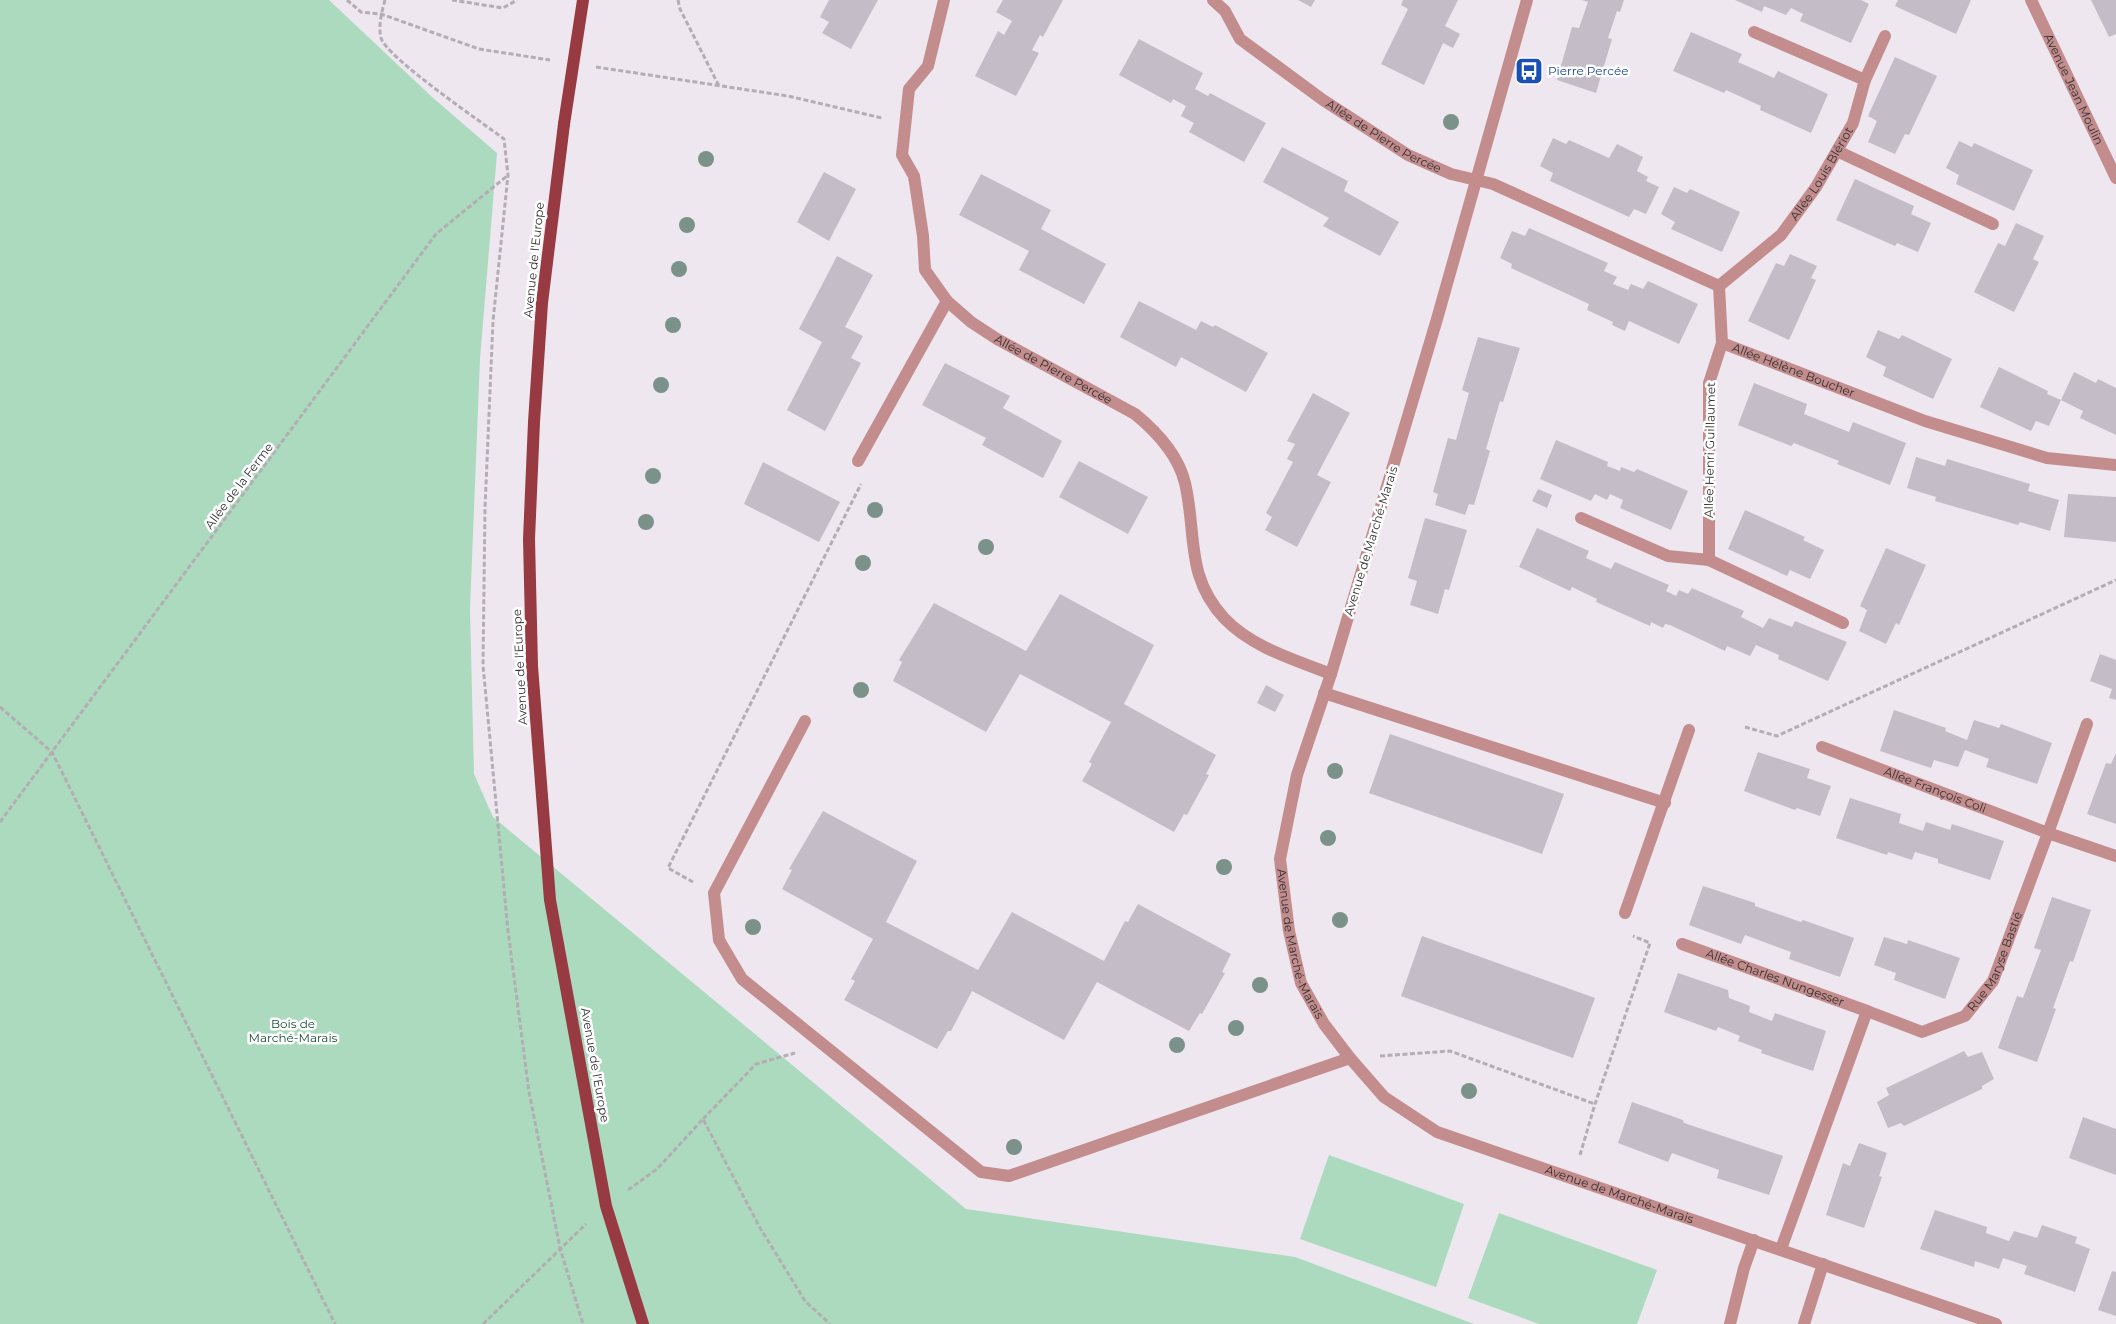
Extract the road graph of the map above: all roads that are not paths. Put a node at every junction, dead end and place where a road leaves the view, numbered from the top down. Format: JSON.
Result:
{"nodes":[{"id":1,"x":583,"y":0,"type":"edge"},
{"id":2,"x":944,"y":0,"type":"edge"},
{"id":3,"x":1213,"y":0,"type":"edge"},
{"id":4,"x":1527,"y":0,"type":"edge"},
{"id":5,"x":2031,"y":0,"type":"edge"},
{"id":6,"x":1754,"y":32,"type":"dead end"},
{"id":7,"x":1885,"y":36,"type":"dead end"},
{"id":8,"x":1865,"y":80,"type":"junction"},
{"id":9,"x":1837,"y":151,"type":"junction"},
{"id":10,"x":2116,"y":178,"type":"edge"},
{"id":11,"x":1477,"y":180,"type":"junction"},
{"id":12,"x":1993,"y":224,"type":"dead end"},
{"id":13,"x":1719,"y":286,"type":"junction"},
{"id":14,"x":947,"y":301,"type":"junction"},
{"id":15,"x":1722,"y":343,"type":"junction"},
{"id":16,"x":858,"y":461,"type":"road end"},
{"id":17,"x":2116,"y":466,"type":"edge"},
{"id":18,"x":1581,"y":518,"type":"dead end"},
{"id":19,"x":1709,"y":560,"type":"junction"},
{"id":20,"x":1843,"y":623,"type":"dead end"},
{"id":21,"x":1331,"y":674,"type":"junction"},
{"id":22,"x":1324,"y":693,"type":"junction"},
{"id":23,"x":806,"y":722,"type":"dead end"},
{"id":24,"x":2087,"y":724,"type":"dead end"},
{"id":25,"x":1689,"y":730,"type":"dead end"},
{"id":26,"x":1822,"y":747,"type":"dead end"},
{"id":27,"x":1665,"y":803,"type":"junction"},
{"id":28,"x":2048,"y":833,"type":"junction"},
{"id":29,"x":2116,"y":856,"type":"edge"},
{"id":30,"x":1625,"y":913,"type":"road end"},
{"id":31,"x":1682,"y":944,"type":"dead end"},
{"id":32,"x":1867,"y":1011,"type":"junction"},
{"id":33,"x":1350,"y":1058,"type":"junction"},
{"id":34,"x":1754,"y":1240,"type":"junction"},
{"id":35,"x":1781,"y":1249,"type":"junction"},
{"id":36,"x":1823,"y":1264,"type":"junction"},
{"id":37,"x":1982,"y":1321,"type":"edge"},
{"id":38,"x":643,"y":1324,"type":"edge"},
{"id":39,"x":1730,"y":1324,"type":"edge"},
{"id":40,"x":1804,"y":1324,"type":"edge"},
{"id":41,"x":1996,"y":1324,"type":"edge"}],
"edges":[{"from":1,"to":38,"type":"main road","name":"Avenue de l'Europe","bridge":true},
{"from":2,"to":14,"type":"street","name":"Allée de Pierre Percée"},
{"from":3,"to":11,"type":"street","name":"Allée de Pierre Percée"},
{"from":4,"to":11,"type":"street","name":"Avenue de Marché-Marais"},
{"from":5,"to":10,"type":"street","name":"Avenue Jean Moulin"},
{"from":6,"to":8,"type":"street"},
{"from":7,"to":8,"type":"street","name":"Allée Louis Blériot"},
{"from":8,"to":9,"type":"street","name":"Allée Louis Blériot"},
{"from":9,"to":12,"type":"street"},
{"from":9,"to":13,"type":"street","name":"Allée Louis Blériot"},
{"from":11,"to":13,"type":"street"},
{"from":11,"to":21,"type":"street","name":"Avenue de Marché-Marais"},
{"from":13,"to":15,"type":"street","name":"Allée Hélène Boucher"},
{"from":14,"to":16,"type":"street"},
{"from":14,"to":21,"type":"street","name":"Allée de Pierre Percée"},
{"from":15,"to":17,"type":"street","name":"Allée Hélène Boucher"},
{"from":15,"to":19,"type":"street","name":"Allée Henri Guillaumet"},
{"from":18,"to":19,"type":"street"},
{"from":19,"to":20,"type":"street"},
{"from":21,"to":22,"type":"street","name":"Avenue de Marché-Marais"},
{"from":22,"to":27,"type":"street"},
{"from":22,"to":33,"type":"street","name":"Avenue de Marché-Marais"},
{"from":23,"to":33,"type":"street"},
{"from":24,"to":28,"type":"street","name":"Rue Maryse Bastié"},
{"from":25,"to":27,"type":"street"},
{"from":26,"to":28,"type":"street","name":"Allée François Coli"},
{"from":27,"to":30,"type":"street"},
{"from":28,"to":29,"type":"street"},
{"from":28,"to":32,"type":"street","name":"Rue Maryse Bastié"},
{"from":31,"to":32,"type":"street","name":"Allée Charles Nungesser"},
{"from":32,"to":35,"type":"street"},
{"from":33,"to":34,"type":"street","name":"Avenue de Marché-Marais"},
{"from":34,"to":35,"type":"street","name":"Avenue de Marché-Marais"},
{"from":34,"to":39,"type":"street"},
{"from":35,"to":36,"type":"street","name":"Avenue de Marché-Marais"},
{"from":36,"to":37,"type":"street","name":"Avenue de Marché-Marais"},
{"from":36,"to":40,"type":"street"},
{"from":37,"to":41,"type":"street","name":"Avenue de Marché-Marais"}]}
